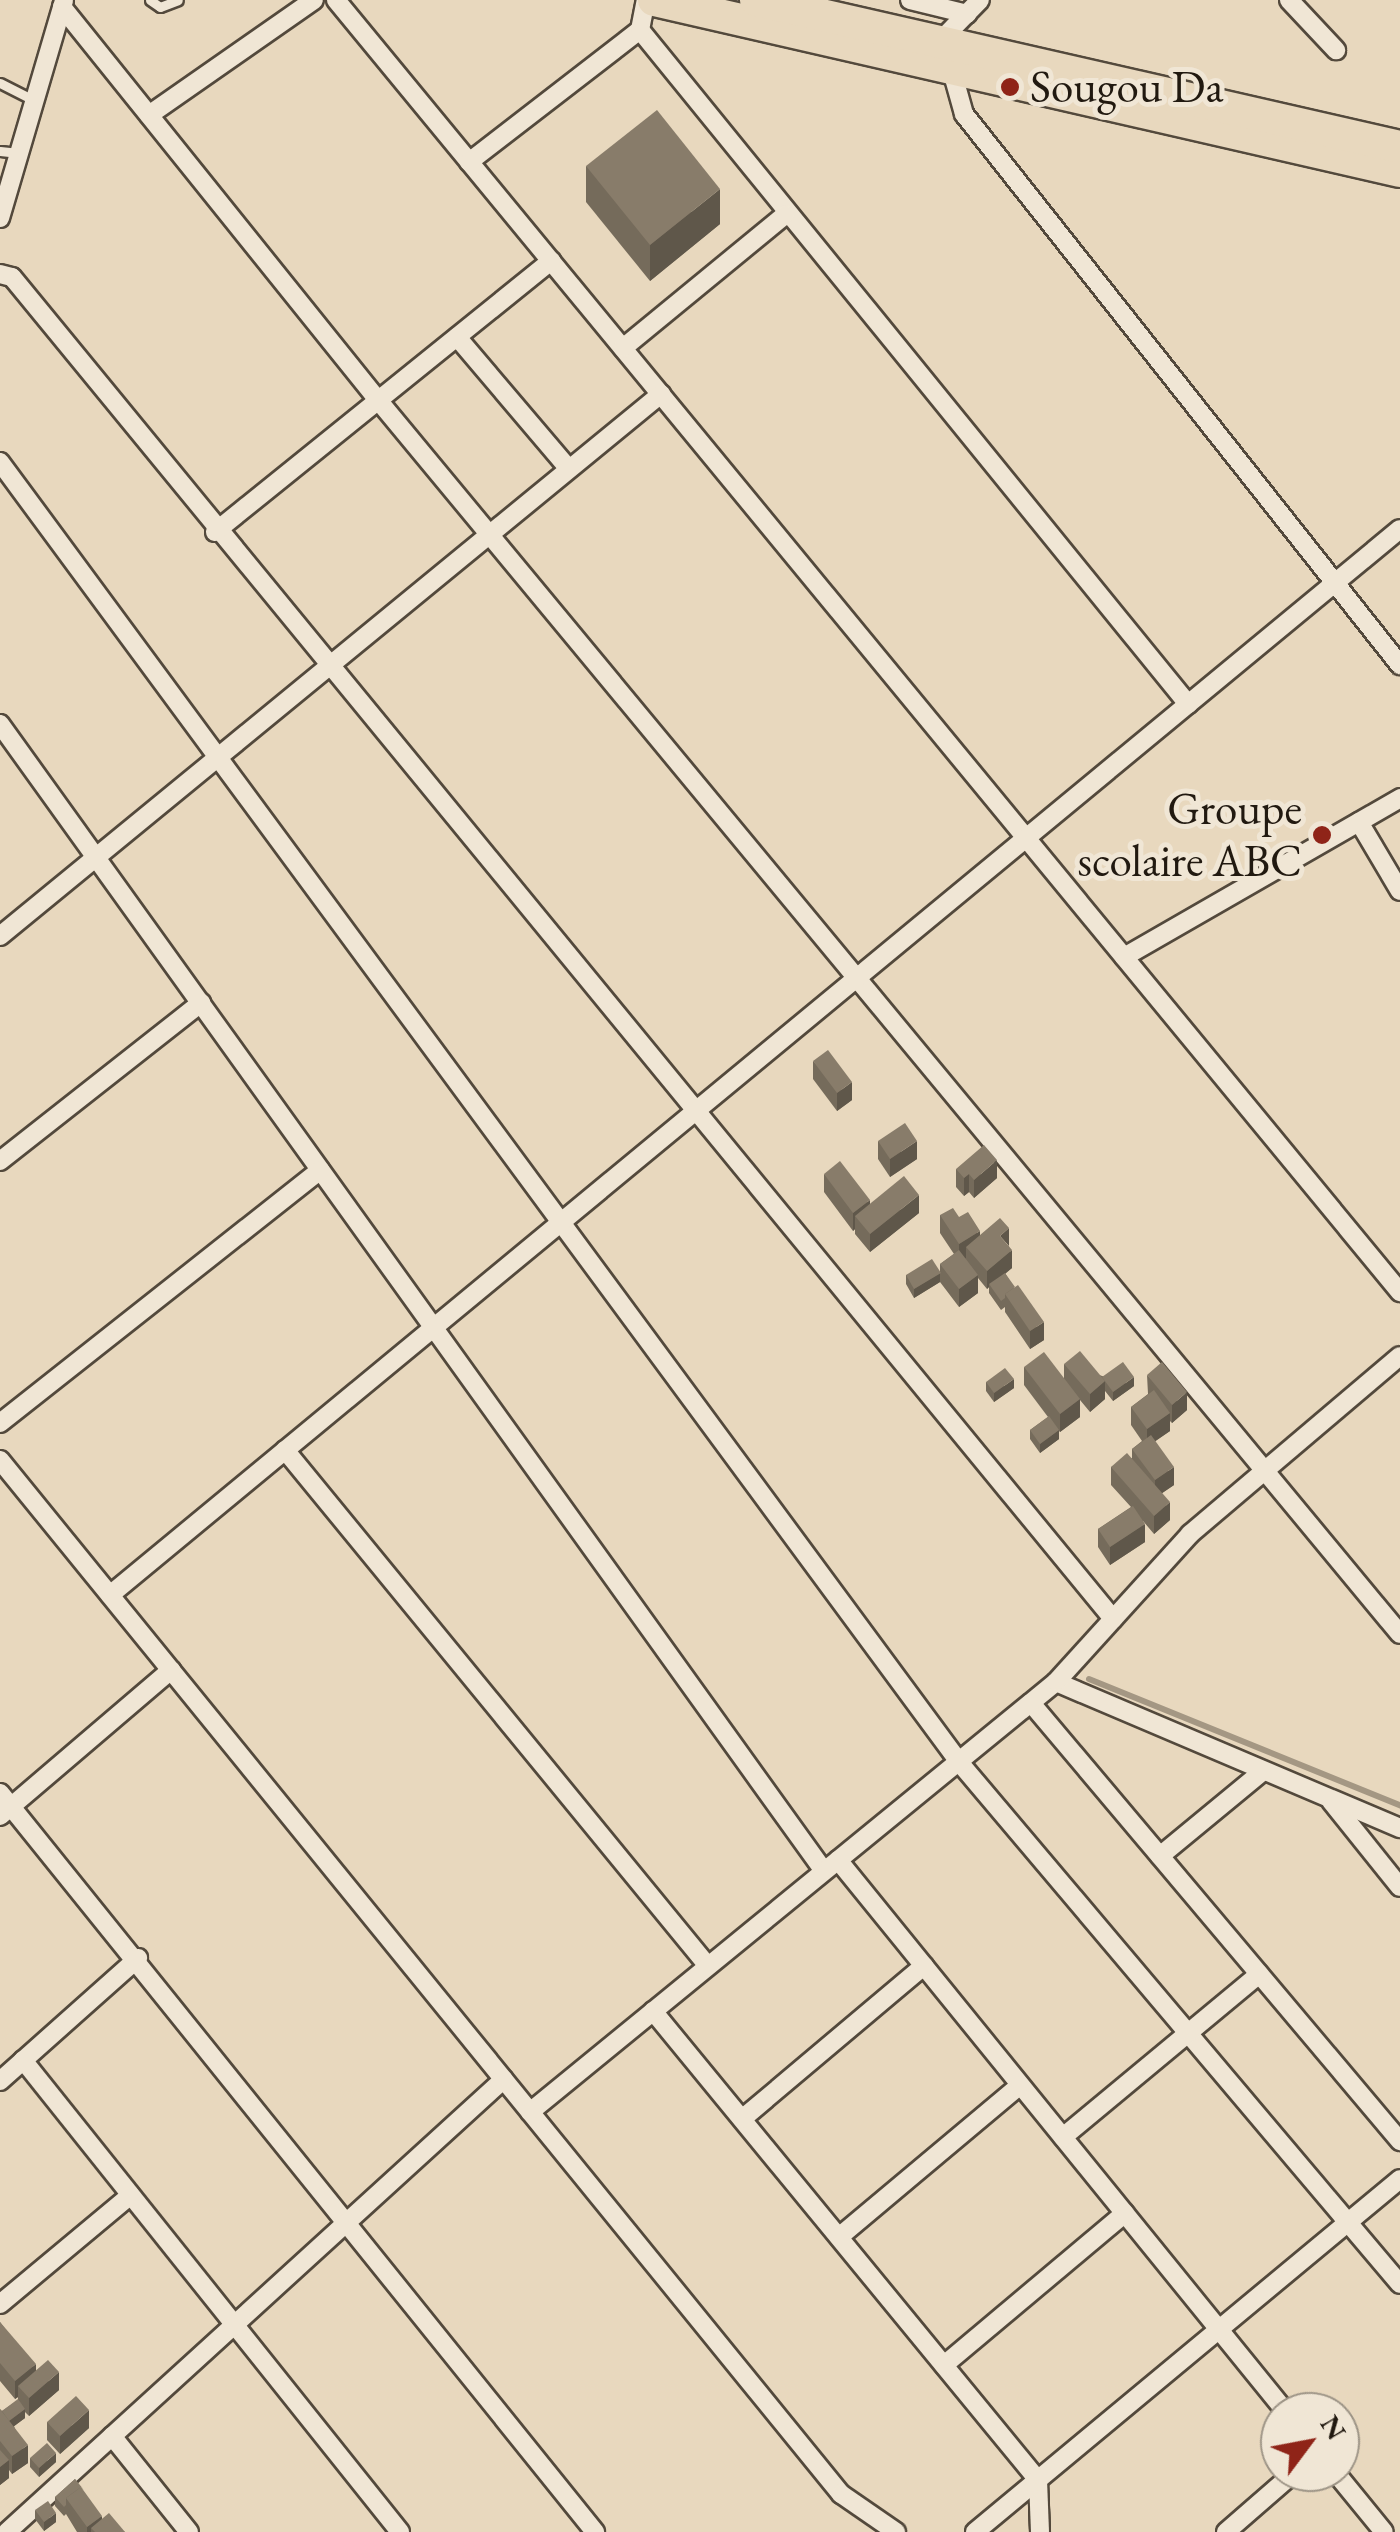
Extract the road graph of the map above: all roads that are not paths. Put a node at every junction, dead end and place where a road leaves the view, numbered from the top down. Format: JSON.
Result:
{"nodes":[{"id":1,"x":150,"y":0,"type":"edge"},
{"id":2,"x":178,"y":0,"type":"edge"},
{"id":3,"x":314,"y":0,"type":"edge"},
{"id":4,"x":336,"y":0,"type":"edge"},
{"id":5,"x":646,"y":0,"type":"edge"},
{"id":6,"x":654,"y":0,"type":"edge"},
{"id":7,"x":756,"y":0,"type":"edge"},
{"id":8,"x":910,"y":0,"type":"edge"},
{"id":9,"x":1288,"y":0,"type":"edge"},
{"id":10,"x":63,"y":4,"type":"edge"},
{"id":11,"x":973,"y":7,"type":"edge"},
{"id":12,"x":640,"y":30,"type":"junction"},
{"id":13,"x":1336,"y":50,"type":"dead end"},
{"id":14,"x":946,"y":56,"type":"junction"},
{"id":15,"x":0,"y":83,"type":"edge"},
{"id":16,"x":34,"y":100,"type":"junction"},
{"id":17,"x":149,"y":115,"type":"junction"},
{"id":18,"x":1400,"y":147,"type":"edge"},
{"id":19,"x":10,"y":152,"type":"edge"},
{"id":20,"x":469,"y":162,"type":"junction"},
{"id":21,"x":1400,"y":171,"type":"edge"},
{"id":22,"x":785,"y":215,"type":"junction"},
{"id":23,"x":0,"y":218,"type":"edge"},
{"id":24,"x":551,"y":261,"type":"junction"},
{"id":25,"x":0,"y":274,"type":"edge"},
{"id":26,"x":458,"y":337,"type":"junction"},
{"id":27,"x":622,"y":348,"type":"junction"},
{"id":28,"x":661,"y":394,"type":"junction"},
{"id":29,"x":378,"y":400,"type":"junction"},
{"id":30,"x":0,"y":462,"type":"edge"},
{"id":31,"x":569,"y":470,"type":"junction"},
{"id":32,"x":1400,"y":529,"type":"edge"},
{"id":33,"x":215,"y":532,"type":"junction"},
{"id":34,"x":489,"y":535,"type":"junction"},
{"id":35,"x":1335,"y":583,"type":"junction"},
{"id":36,"x":1400,"y":664,"type":"edge"},
{"id":37,"x":327,"y":668,"type":"junction"},
{"id":38,"x":1188,"y":704,"type":"junction"},
{"id":39,"x":0,"y":724,"type":"edge"},
{"id":40,"x":215,"y":760,"type":"junction"},
{"id":41,"x":1400,"y":798,"type":"edge"},
{"id":42,"x":1359,"y":822,"type":"junction"},
{"id":43,"x":1026,"y":838,"type":"junction"},
{"id":44,"x":96,"y":858,"type":"junction"},
{"id":45,"x":1400,"y":891,"type":"edge"},
{"id":46,"x":0,"y":936,"type":"edge"},
{"id":47,"x":1124,"y":957,"type":"junction"},
{"id":48,"x":856,"y":978,"type":"junction"},
{"id":49,"x":201,"y":1003,"type":"junction"},
{"id":50,"x":693,"y":1112,"type":"junction"},
{"id":51,"x":0,"y":1161,"type":"edge"},
{"id":52,"x":320,"y":1170,"type":"junction"},
{"id":53,"x":559,"y":1224,"type":"junction"},
{"id":54,"x":1400,"y":1292,"type":"edge"},
{"id":55,"x":434,"y":1328,"type":"junction"},
{"id":56,"x":1400,"y":1356,"type":"edge"},
{"id":57,"x":0,"y":1422,"type":"edge"},
{"id":58,"x":285,"y":1450,"type":"junction"},
{"id":59,"x":0,"y":1460,"type":"edge"},
{"id":60,"x":1262,"y":1470,"type":"junction"},
{"id":61,"x":110,"y":1595,"type":"junction"},
{"id":62,"x":1113,"y":1619,"type":"junction"},
{"id":63,"x":1400,"y":1634,"type":"edge"},
{"id":64,"x":171,"y":1670,"type":"junction"},
{"id":65,"x":1056,"y":1682,"type":"junction"},
{"id":66,"x":1031,"y":1703,"type":"junction"},
{"id":67,"x":958,"y":1762,"type":"junction"},
{"id":68,"x":1262,"y":1772,"type":"junction"},
{"id":69,"x":1330,"y":1800,"type":"junction"},
{"id":70,"x":4,"y":1805,"type":"edge"},
{"id":71,"x":1400,"y":1828,"type":"edge"},
{"id":72,"x":1160,"y":1856,"type":"junction"},
{"id":73,"x":831,"y":1865,"type":"junction"},
{"id":74,"x":1400,"y":1887,"type":"edge"},
{"id":75,"x":138,"y":1958,"type":"junction"},
{"id":76,"x":708,"y":1966,"type":"junction"},
{"id":77,"x":924,"y":1966,"type":"junction"},
{"id":78,"x":1260,"y":1974,"type":"junction"},
{"id":79,"x":653,"y":2011,"type":"junction"},
{"id":80,"x":1188,"y":2033,"type":"junction"},
{"id":81,"x":23,"y":2060,"type":"junction"},
{"id":82,"x":504,"y":2079,"type":"junction"},
{"id":83,"x":0,"y":2081,"type":"edge"},
{"id":84,"x":1020,"y":2085,"type":"junction"},
{"id":85,"x":530,"y":2112,"type":"junction"},
{"id":86,"x":742,"y":2119,"type":"junction"},
{"id":87,"x":1062,"y":2137,"type":"junction"},
{"id":88,"x":1400,"y":2141,"type":"edge"},
{"id":89,"x":1400,"y":2179,"type":"edge"},
{"id":90,"x":131,"y":2196,"type":"junction"},
{"id":91,"x":1125,"y":2214,"type":"junction"},
{"id":92,"x":348,"y":2220,"type":"junction"},
{"id":93,"x":1348,"y":2222,"type":"junction"},
{"id":94,"x":839,"y":2237,"type":"junction"},
{"id":95,"x":1400,"y":2284,"type":"edge"},
{"id":96,"x":0,"y":2304,"type":"edge"},
{"id":97,"x":234,"y":2324,"type":"junction"},
{"id":98,"x":1219,"y":2330,"type":"junction"},
{"id":99,"x":944,"y":2364,"type":"junction"},
{"id":100,"x":1270,"y":2392,"type":"edge"},
{"id":101,"x":112,"y":2436,"type":"junction"},
{"id":102,"x":1038,"y":2480,"type":"junction"},
{"id":103,"x":1272,"y":2492,"type":"edge"},
{"id":104,"x":1351,"y":2492,"type":"edge"},
{"id":105,"x":7,"y":2532,"type":"edge"},
{"id":106,"x":190,"y":2532,"type":"edge"},
{"id":107,"x":400,"y":2532,"type":"edge"},
{"id":108,"x":595,"y":2532,"type":"edge"},
{"id":109,"x":896,"y":2532,"type":"edge"},
{"id":110,"x":975,"y":2532,"type":"edge"},
{"id":111,"x":1040,"y":2532,"type":"edge"},
{"id":112,"x":1226,"y":2532,"type":"edge"},
{"id":113,"x":1384,"y":2532,"type":"edge"}],
"edges":[{"from":1,"to":2,"type":"lane"},
{"from":3,"to":17,"type":"street"},
{"from":4,"to":20,"type":"street"},
{"from":5,"to":12,"type":"street"},
{"from":6,"to":14,"type":"highway"},
{"from":7,"to":14,"type":"highway"},
{"from":8,"to":11,"type":"street"},
{"from":9,"to":13,"type":"street"},
{"from":10,"to":16,"type":"street"},
{"from":10,"to":17,"type":"street"},
{"from":11,"to":14,"type":"street"},
{"from":12,"to":20,"type":"street"},
{"from":12,"to":22,"type":"street"},
{"from":14,"to":18,"type":"highway"},
{"from":14,"to":21,"type":"highway"},
{"from":14,"to":35,"type":"street"},
{"from":15,"to":16,"type":"lane"},
{"from":16,"to":19,"type":"street"},
{"from":17,"to":29,"type":"street"},
{"from":19,"to":23,"type":"street"},
{"from":20,"to":24,"type":"street"},
{"from":22,"to":27,"type":"street"},
{"from":22,"to":38,"type":"street"},
{"from":24,"to":26,"type":"street"},
{"from":24,"to":27,"type":"street"},
{"from":25,"to":33,"type":"street"},
{"from":26,"to":29,"type":"street"},
{"from":26,"to":31,"type":"street"},
{"from":27,"to":28,"type":"street"},
{"from":28,"to":31,"type":"street"},
{"from":28,"to":43,"type":"street"},
{"from":29,"to":33,"type":"street"},
{"from":29,"to":34,"type":"street"},
{"from":30,"to":40,"type":"street"},
{"from":31,"to":34,"type":"street"},
{"from":32,"to":35,"type":"street"},
{"from":33,"to":37,"type":"street"},
{"from":34,"to":37,"type":"street"},
{"from":34,"to":48,"type":"street"},
{"from":35,"to":36,"type":"street"},
{"from":35,"to":38,"type":"street"},
{"from":37,"to":40,"type":"street"},
{"from":37,"to":50,"type":"street"},
{"from":38,"to":43,"type":"street"},
{"from":39,"to":44,"type":"street"},
{"from":40,"to":44,"type":"street"},
{"from":40,"to":53,"type":"street"},
{"from":41,"to":42,"type":"street"},
{"from":42,"to":45,"type":"street"},
{"from":42,"to":47,"type":"street"},
{"from":43,"to":47,"type":"street"},
{"from":43,"to":48,"type":"street"},
{"from":44,"to":46,"type":"street"},
{"from":44,"to":49,"type":"street"},
{"from":47,"to":54,"type":"street"},
{"from":48,"to":50,"type":"street"},
{"from":48,"to":60,"type":"street"},
{"from":49,"to":51,"type":"street"},
{"from":49,"to":52,"type":"street"},
{"from":50,"to":53,"type":"street"},
{"from":50,"to":62,"type":"street"},
{"from":52,"to":55,"type":"street"},
{"from":52,"to":57,"type":"street"},
{"from":53,"to":55,"type":"street"},
{"from":53,"to":67,"type":"street"},
{"from":55,"to":58,"type":"street"},
{"from":55,"to":73,"type":"street"},
{"from":56,"to":60,"type":"street"},
{"from":58,"to":61,"type":"street"},
{"from":58,"to":76,"type":"street"},
{"from":59,"to":61,"type":"street"},
{"from":60,"to":62,"type":"street"},
{"from":60,"to":63,"type":"street"},
{"from":61,"to":64,"type":"street"},
{"from":62,"to":65,"type":"street"},
{"from":64,"to":70,"type":"street"},
{"from":64,"to":82,"type":"street"},
{"from":65,"to":66,"type":"street"},
{"from":65,"to":68,"type":"street"},
{"from":66,"to":67,"type":"street"},
{"from":66,"to":72,"type":"street"},
{"from":67,"to":73,"type":"street"},
{"from":67,"to":80,"type":"street"},
{"from":68,"to":69,"type":"street"},
{"from":68,"to":72,"type":"street"},
{"from":69,"to":71,"type":"street"},
{"from":69,"to":74,"type":"street"},
{"from":70,"to":75,"type":"street"},
{"from":72,"to":78,"type":"street"},
{"from":73,"to":76,"type":"street"},
{"from":73,"to":77,"type":"street"},
{"from":75,"to":81,"type":"street"},
{"from":75,"to":92,"type":"street"},
{"from":76,"to":79,"type":"street"},
{"from":77,"to":84,"type":"street"},
{"from":77,"to":86,"type":"street"},
{"from":78,"to":80,"type":"street"},
{"from":78,"to":88,"type":"street"},
{"from":79,"to":85,"type":"street"},
{"from":79,"to":86,"type":"street"},
{"from":80,"to":87,"type":"street"},
{"from":80,"to":93,"type":"street"},
{"from":81,"to":83,"type":"street"},
{"from":81,"to":90,"type":"street"},
{"from":82,"to":85,"type":"street"},
{"from":82,"to":92,"type":"street"},
{"from":84,"to":87,"type":"street"},
{"from":84,"to":94,"type":"street"},
{"from":85,"to":109,"type":"street"},
{"from":86,"to":94,"type":"street"},
{"from":87,"to":91,"type":"street"},
{"from":89,"to":93,"type":"street"},
{"from":90,"to":96,"type":"street"},
{"from":90,"to":97,"type":"street"},
{"from":91,"to":98,"type":"street"},
{"from":91,"to":99,"type":"street"},
{"from":92,"to":97,"type":"street"},
{"from":92,"to":108,"type":"street"},
{"from":93,"to":95,"type":"street"},
{"from":93,"to":98,"type":"street"},
{"from":94,"to":99,"type":"street"},
{"from":97,"to":101,"type":"street"},
{"from":97,"to":107,"type":"street"},
{"from":98,"to":100,"type":"street"},
{"from":98,"to":102,"type":"street"},
{"from":99,"to":102,"type":"street"},
{"from":101,"to":105,"type":"street"},
{"from":101,"to":106,"type":"street"},
{"from":102,"to":110,"type":"street"},
{"from":102,"to":111,"type":"street"},
{"from":103,"to":112,"type":"street"},
{"from":104,"to":113,"type":"street"}]}
